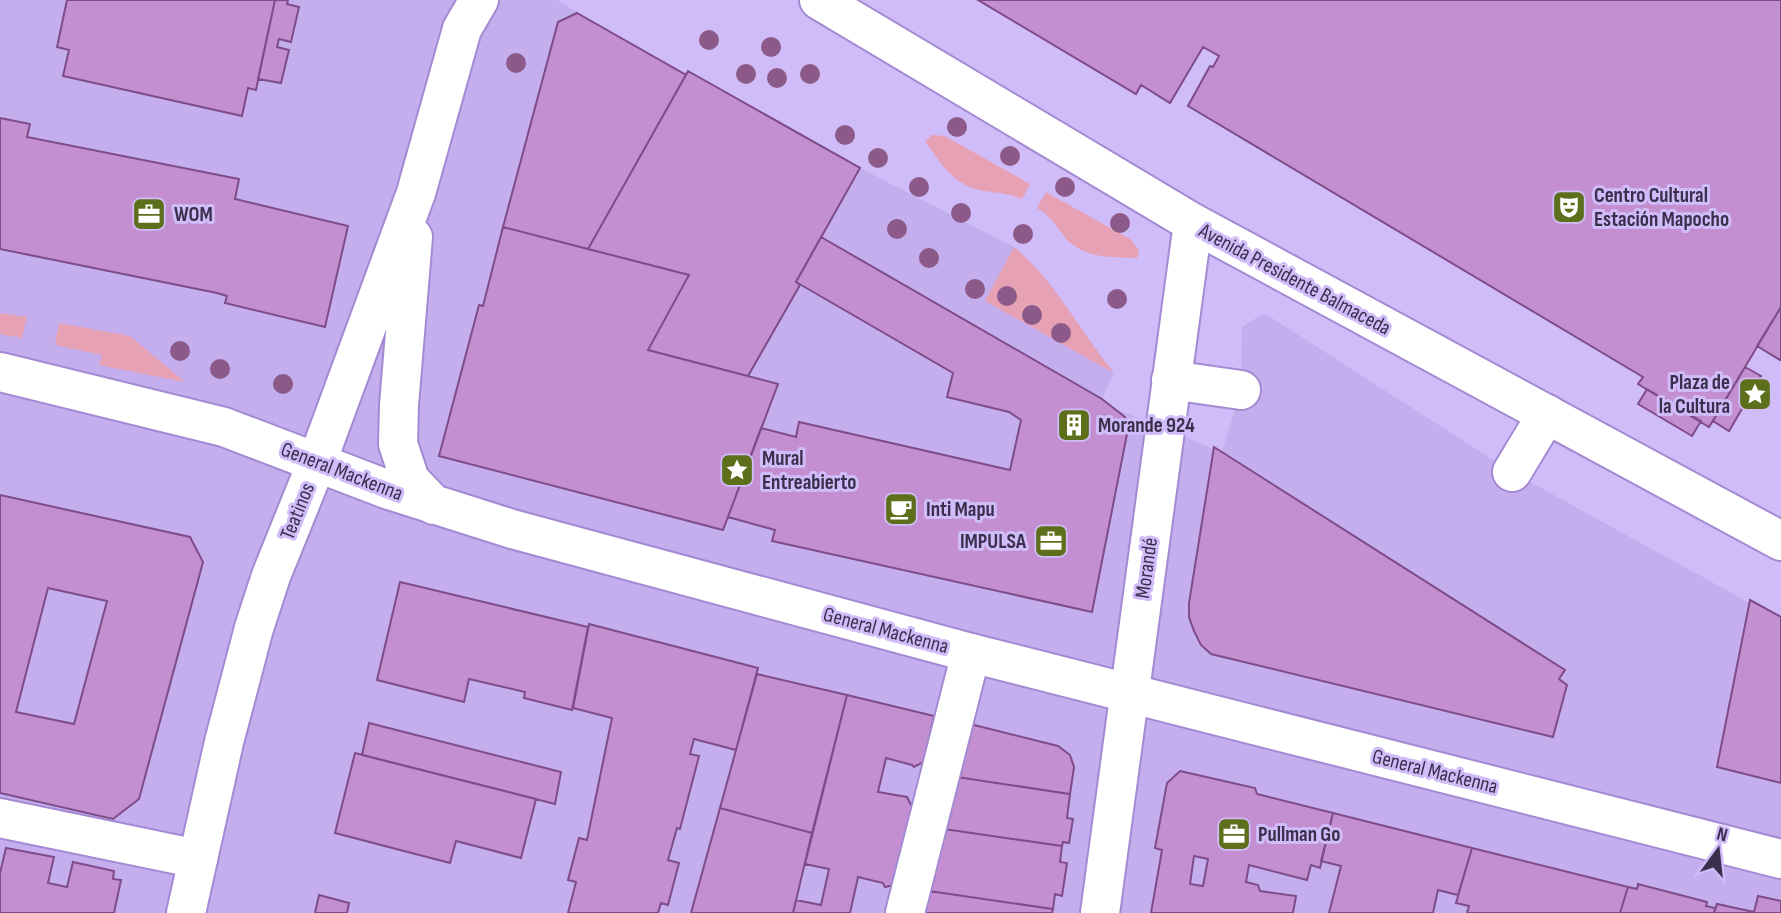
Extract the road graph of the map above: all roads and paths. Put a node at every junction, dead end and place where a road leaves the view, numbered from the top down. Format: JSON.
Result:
{"nodes":[{"id":1,"x":479,"y":0,"type":"edge"},
{"id":2,"x":819,"y":0,"type":"edge"},
{"id":3,"x":416,"y":193,"type":"junction"},
{"id":4,"x":1192,"y":223,"type":"junction"},
{"id":5,"x":0,"y":372,"type":"edge"},
{"id":6,"x":1171,"y":380,"type":"junction"},
{"id":7,"x":1241,"y":390,"type":"dead end"},
{"id":8,"x":1547,"y":414,"type":"junction"},
{"id":9,"x":317,"y":462,"type":"junction"},
{"id":10,"x":1511,"y":472,"type":"dead end"},
{"id":11,"x":434,"y":505,"type":"junction"},
{"id":12,"x":1781,"y":541,"type":"edge"},
{"id":13,"x":971,"y":653,"type":"junction"},
{"id":14,"x":1129,"y":694,"type":"junction"},
{"id":15,"x":0,"y":818,"type":"edge"},
{"id":16,"x":198,"y":859,"type":"junction"},
{"id":17,"x":1781,"y":859,"type":"edge"},
{"id":18,"x":186,"y":913,"type":"edge"},
{"id":19,"x":905,"y":913,"type":"edge"},
{"id":20,"x":1100,"y":913,"type":"edge"}],
"edges":[{"from":1,"to":3,"type":"main road","name":"Teatinos"},
{"from":2,"to":4,"type":"main road","name":"Avenida Presidente Balmaceda"},
{"from":3,"to":9,"type":"main road","name":"Teatinos"},
{"from":3,"to":11,"type":"main road"},
{"from":4,"to":6,"type":"main road","name":"Morandé"},
{"from":4,"to":8,"type":"main road","name":"Avenida Presidente Balmaceda"},
{"from":5,"to":9,"type":"main road","name":"General Mackenna"},
{"from":6,"to":7,"type":"main road"},
{"from":6,"to":14,"type":"main road","name":"Morandé"},
{"from":8,"to":10,"type":"main road"},
{"from":8,"to":12,"type":"main road","name":"Avenida Presidente Balmaceda"},
{"from":9,"to":11,"type":"main road","name":"General Mackenna"},
{"from":9,"to":16,"type":"main road","name":"Teatinos"},
{"from":11,"to":13,"type":"main road","name":"General Mackenna"},
{"from":13,"to":14,"type":"main road","name":"General Mackenna"},
{"from":13,"to":19,"type":"main road"},
{"from":14,"to":17,"type":"main road","name":"General Mackenna"},
{"from":14,"to":20,"type":"main road","name":"Morandé"},
{"from":15,"to":16,"type":"main road"},
{"from":16,"to":18,"type":"main road","name":"Teatinos"}]}
